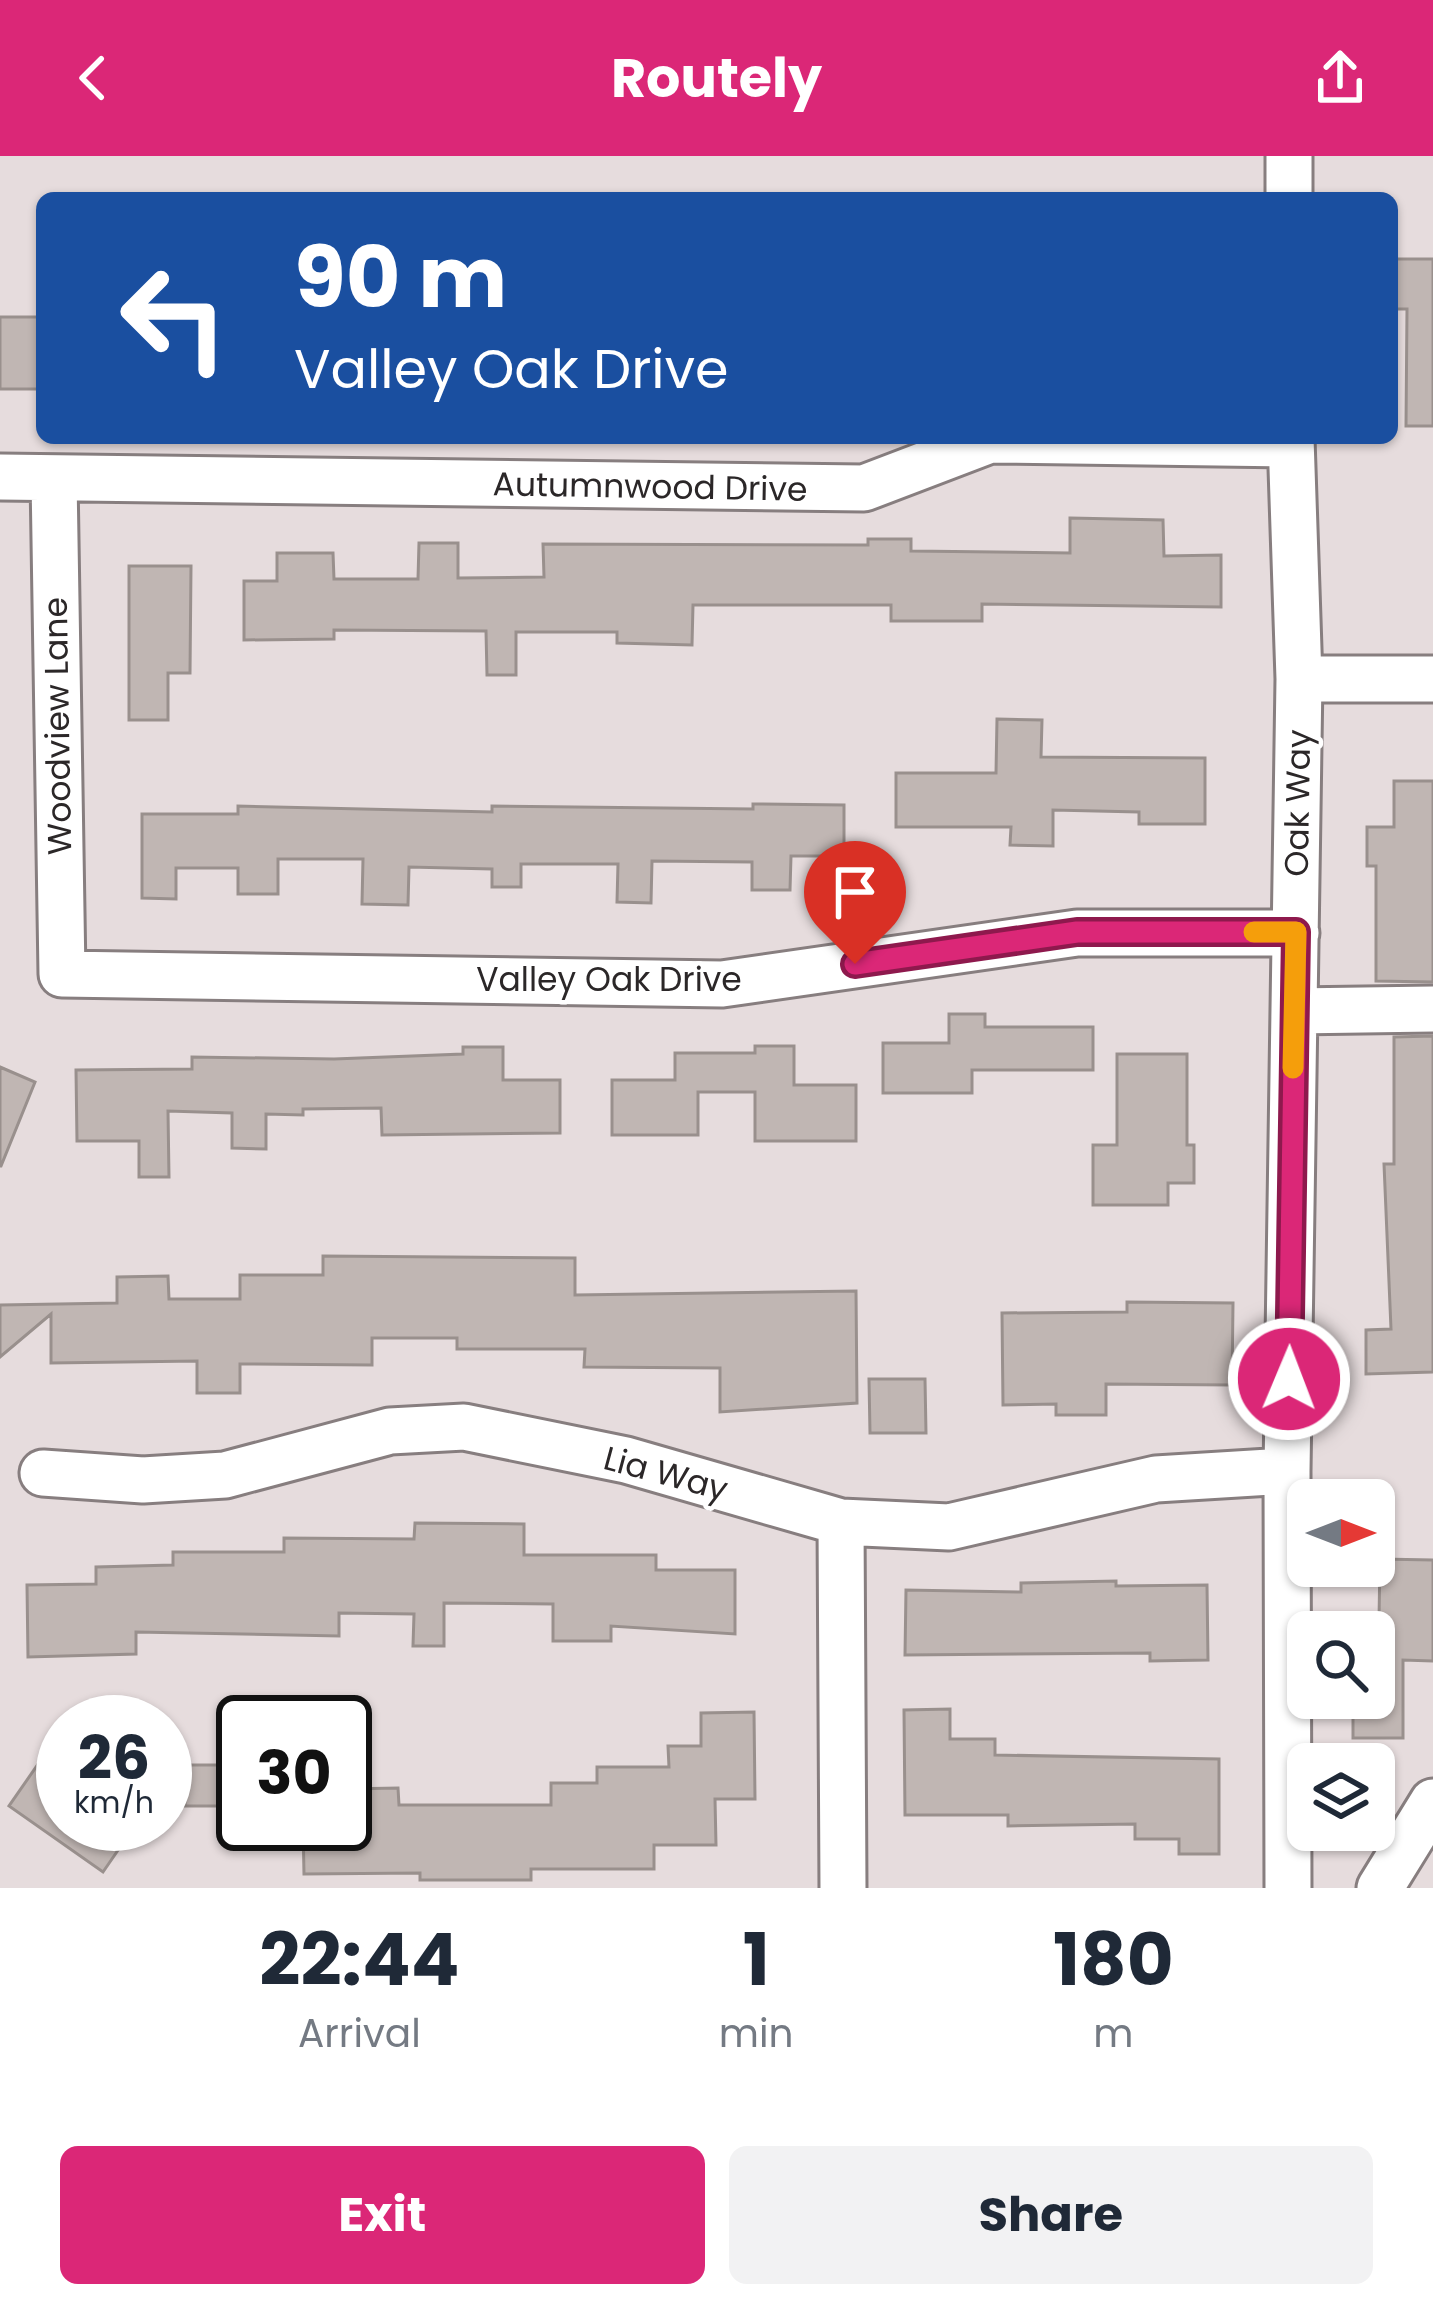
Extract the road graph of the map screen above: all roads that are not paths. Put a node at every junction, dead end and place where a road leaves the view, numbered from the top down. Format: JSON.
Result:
{"nodes":[{"id":1,"x":1289,"y":156,"type":"edge"},
{"id":2,"x":1289,"y":192,"type":"edge"},
{"id":3,"x":980,"y":444,"type":"edge"},
{"id":4,"x":1291,"y":444,"type":"edge"},
{"id":5,"x":0,"y":477,"type":"edge"},
{"id":6,"x":54,"y":478,"type":"junction"},
{"id":7,"x":1299,"y":679,"type":"junction"},
{"id":8,"x":1433,"y":679,"type":"edge"},
{"id":9,"x":1296,"y":932,"type":"junction"},
{"id":10,"x":62,"y":974,"type":"joint"},
{"id":11,"x":1433,"y":1010,"type":"edge"},
{"id":12,"x":1294,"y":1011,"type":"junction"},
{"id":13,"x":1287,"y":1471,"type":"junction"},
{"id":14,"x":43,"y":1473,"type":"dead end"},
{"id":15,"x":841,"y":1522,"type":"junction"},
{"id":16,"x":1433,"y":1802,"type":"edge"},
{"id":17,"x":843,"y":1888,"type":"edge"},
{"id":18,"x":1288,"y":1888,"type":"edge"},
{"id":19,"x":1380,"y":1888,"type":"edge"}],
"edges":[{"from":1,"to":2,"type":"street"},
{"from":3,"to":6,"type":"street","name":"Autumnwood Drive"},
{"from":4,"to":7,"type":"street","name":"Oak Way"},
{"from":5,"to":6,"type":"street","name":"Autumnwood Drive"},
{"from":6,"to":10,"type":"street","name":"Woodview Lane"},
{"from":7,"to":8,"type":"street"},
{"from":7,"to":9,"type":"street","name":"Oak Way"},
{"from":9,"to":10,"type":"street","name":"Valley Oak Drive"},
{"from":9,"to":12,"type":"street","name":"Oak Way"},
{"from":11,"to":12,"type":"street"},
{"from":12,"to":13,"type":"street","name":"Oak Way"},
{"from":13,"to":15,"type":"street","name":"Lia Way"},
{"from":13,"to":18,"type":"street","name":"Oak Way"},
{"from":14,"to":15,"type":"street","name":"Lia Way"},
{"from":15,"to":17,"type":"street"},
{"from":16,"to":19,"type":"street"}]}
